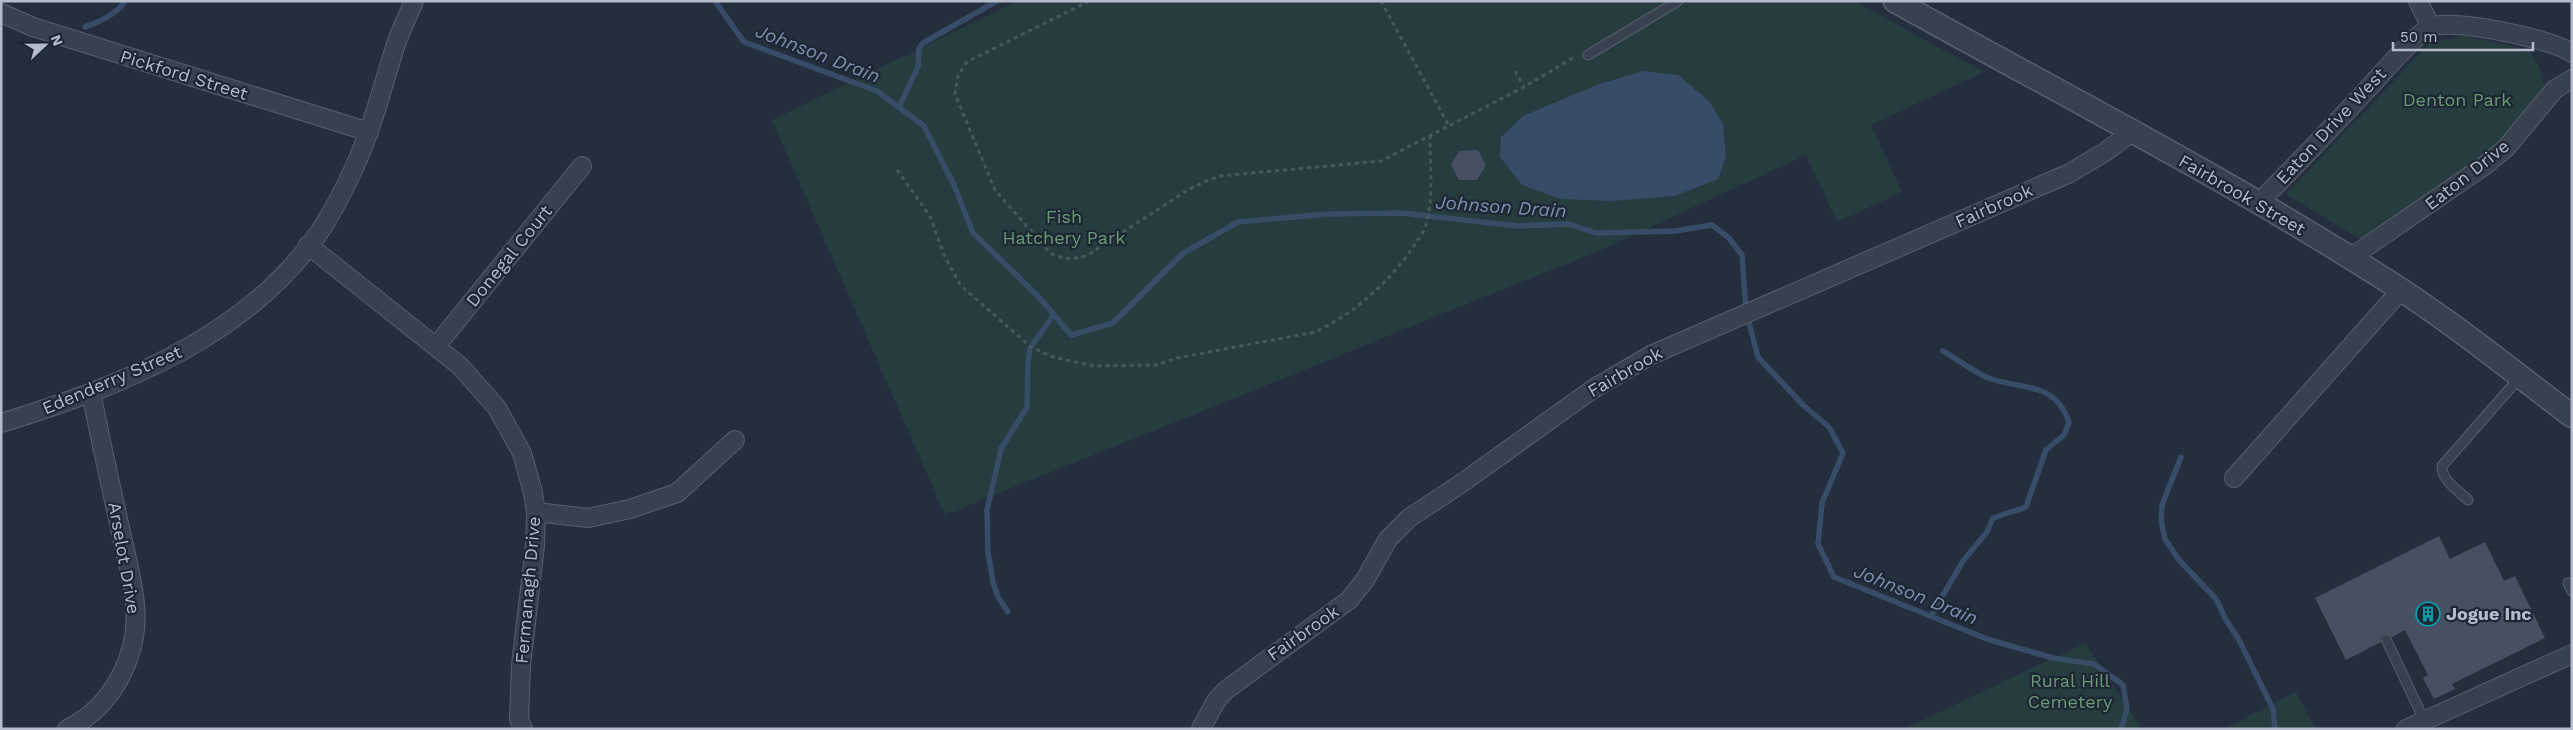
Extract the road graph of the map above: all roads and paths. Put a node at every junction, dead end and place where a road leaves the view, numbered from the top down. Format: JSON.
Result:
{"nodes":[{"id":1,"x":414,"y":1,"type":"edge"},
{"id":2,"x":1089,"y":1,"type":"edge"},
{"id":3,"x":1381,"y":1,"type":"edge"},
{"id":4,"x":1678,"y":1,"type":"edge"},
{"id":5,"x":2418,"y":1,"type":"edge"},
{"id":6,"x":1905,"y":4,"type":"edge"},
{"id":7,"x":1,"y":13,"type":"edge"},
{"id":8,"x":2431,"y":26,"type":"junction"},
{"id":9,"x":2572,"y":53,"type":"edge"},
{"id":10,"x":1583,"y":55,"type":"joint"},
{"id":11,"x":1515,"y":70,"type":"dead end"},
{"id":12,"x":2572,"y":79,"type":"edge"},
{"id":13,"x":1524,"y":87,"type":"junction"},
{"id":14,"x":1449,"y":126,"type":"junction"},
{"id":15,"x":369,"y":132,"type":"junction"},
{"id":16,"x":2132,"y":132,"type":"junction"},
{"id":17,"x":1430,"y":136,"type":"junction"},
{"id":18,"x":582,"y":166,"type":"dead end"},
{"id":19,"x":897,"y":170,"type":"dead end"},
{"id":20,"x":2258,"y":203,"type":"junction"},
{"id":21,"x":308,"y":245,"type":"junction"},
{"id":22,"x":2350,"y":258,"type":"junction"},
{"id":23,"x":2400,"y":290,"type":"junction"},
{"id":24,"x":437,"y":345,"type":"junction"},
{"id":25,"x":2520,"y":377,"type":"junction"},
{"id":26,"x":91,"y":392,"type":"junction"},
{"id":27,"x":2572,"y":416,"type":"edge"},
{"id":28,"x":1,"y":423,"type":"edge"},
{"id":29,"x":736,"y":440,"type":"dead end"},
{"id":30,"x":2234,"y":478,"type":"dead end"},
{"id":31,"x":2468,"y":500,"type":"dead end"},
{"id":32,"x":536,"y":512,"type":"junction"},
{"id":33,"x":2386,"y":640,"type":"dead end"},
{"id":34,"x":2572,"y":654,"type":"edge"},
{"id":35,"x":2424,"y":720,"type":"junction"},
{"id":36,"x":520,"y":725,"type":"edge"},
{"id":37,"x":67,"y":729,"type":"edge"},
{"id":38,"x":1201,"y":729,"type":"edge"},
{"id":39,"x":2406,"y":729,"type":"edge"}],
"edges":[{"from":1,"to":15,"type":"street","name":"Edenderry Street"},
{"from":2,"to":17,"type":"path"},
{"from":3,"to":14,"type":"path"},
{"from":4,"to":10,"type":"lane"},
{"from":5,"to":8,"type":"street"},
{"from":6,"to":16,"type":"street","name":"Fairbrook Street"},
{"from":7,"to":15,"type":"street","name":"Pickford Street"},
{"from":8,"to":9,"type":"street"},
{"from":8,"to":20,"type":"street","name":"Eaton Drive West"},
{"from":10,"to":13,"type":"path"},
{"from":11,"to":13,"type":"path"},
{"from":12,"to":22,"type":"street","name":"Eaton Drive"},
{"from":13,"to":14,"type":"path"},
{"from":14,"to":17,"type":"path"},
{"from":15,"to":21,"type":"street","name":"Edenderry Street"},
{"from":16,"to":20,"type":"street","name":"Fairbrook Street"},
{"from":16,"to":38,"type":"street","name":"Fairbrook"},
{"from":17,"to":19,"type":"path"},
{"from":18,"to":24,"type":"street","name":"Donegal Court"},
{"from":20,"to":22,"type":"street","name":"Fairbrook Street"},
{"from":21,"to":24,"type":"street","name":"Fermanagh Drive"},
{"from":21,"to":26,"type":"street","name":"Edenderry Street"},
{"from":22,"to":23,"type":"street","name":"Fairbrook Street"},
{"from":23,"to":25,"type":"street","name":"Fairbrook Street"},
{"from":23,"to":30,"type":"street"},
{"from":24,"to":32,"type":"street","name":"Fermanagh Drive"},
{"from":25,"to":27,"type":"street","name":"Fairbrook Street"},
{"from":25,"to":31,"type":"lane"},
{"from":26,"to":28,"type":"street","name":"Edenderry Street"},
{"from":26,"to":37,"type":"street","name":"Arselot Drive"},
{"from":29,"to":32,"type":"street"},
{"from":32,"to":36,"type":"street","name":"Fermanagh Drive"},
{"from":33,"to":35,"type":"lane"},
{"from":34,"to":35,"type":"street"},
{"from":35,"to":39,"type":"street"}]}
